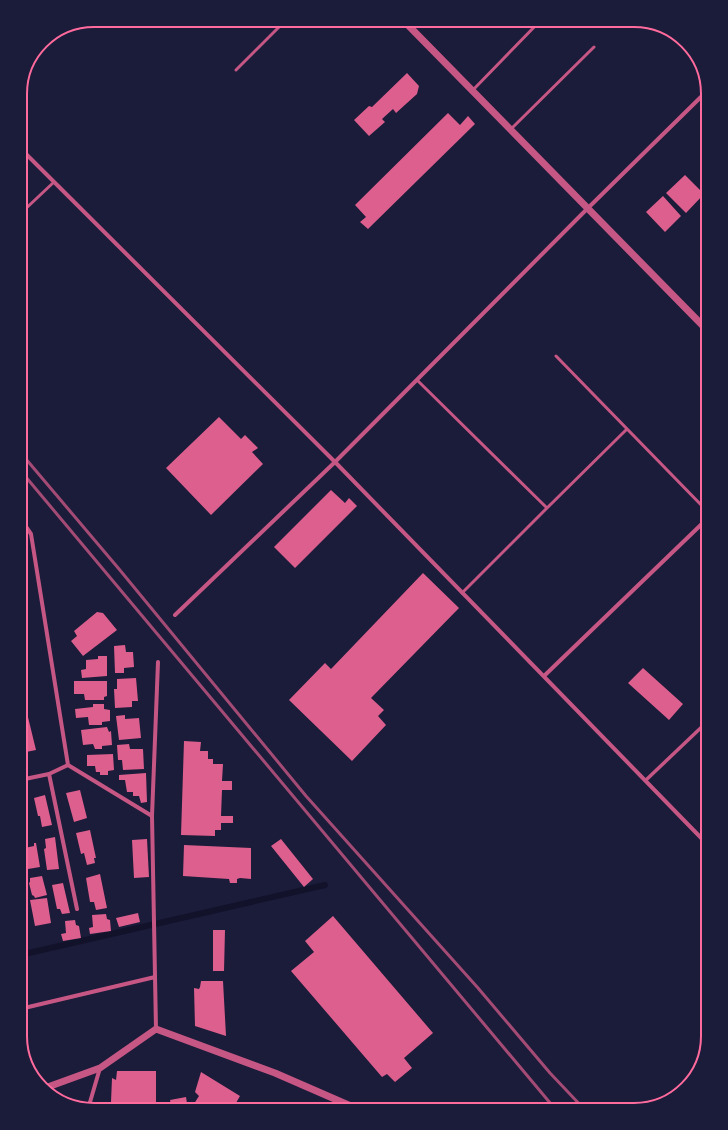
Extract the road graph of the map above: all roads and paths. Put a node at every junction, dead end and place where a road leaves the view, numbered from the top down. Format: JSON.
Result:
{"nodes":[{"id":1,"x":279,"y":27,"type":"edge"},
{"id":2,"x":410,"y":27,"type":"edge"},
{"id":3,"x":535,"y":27,"type":"edge"},
{"id":4,"x":594,"y":48,"type":"dead end"},
{"id":5,"x":236,"y":70,"type":"dead end"},
{"id":6,"x":472,"y":91,"type":"junction"},
{"id":7,"x":701,"y":98,"type":"edge"},
{"id":8,"x":510,"y":130,"type":"junction"},
{"id":9,"x":27,"y":155,"type":"edge"},
{"id":10,"x":54,"y":182,"type":"junction"},
{"id":11,"x":27,"y":207,"type":"edge"},
{"id":12,"x":587,"y":209,"type":"junction"},
{"id":13,"x":701,"y":324,"type":"edge"},
{"id":14,"x":556,"y":356,"type":"dead end"},
{"id":15,"x":416,"y":380,"type":"junction"},
{"id":16,"x":627,"y":429,"type":"junction"},
{"id":17,"x":335,"y":462,"type":"junction"},
{"id":18,"x":701,"y":505,"type":"edge"},
{"id":19,"x":547,"y":508,"type":"junction"},
{"id":20,"x":701,"y":525,"type":"edge"},
{"id":21,"x":27,"y":528,"type":"edge"},
{"id":22,"x":462,"y":593,"type":"junction"},
{"id":23,"x":175,"y":615,"type":"dead end"},
{"id":24,"x":158,"y":662,"type":"dead end"},
{"id":25,"x":544,"y":676,"type":"junction"},
{"id":26,"x":701,"y":728,"type":"edge"},
{"id":27,"x":68,"y":766,"type":"junction"},
{"id":28,"x":49,"y":774,"type":"junction"},
{"id":29,"x":27,"y":779,"type":"edge"},
{"id":30,"x":646,"y":780,"type":"junction"},
{"id":31,"x":152,"y":816,"type":"junction"},
{"id":32,"x":701,"y":837,"type":"edge"},
{"id":33,"x":77,"y":909,"type":"dead end"},
{"id":34,"x":155,"y":977,"type":"junction"},
{"id":35,"x":27,"y":1007,"type":"edge"},
{"id":36,"x":156,"y":1029,"type":"junction"},
{"id":37,"x":100,"y":1068,"type":"junction"},
{"id":38,"x":50,"y":1086,"type":"edge"},
{"id":39,"x":90,"y":1103,"type":"edge"},
{"id":40,"x":344,"y":1103,"type":"edge"}],
"edges":[{"from":1,"to":5,"type":"lane"},
{"from":2,"to":6,"type":"street"},
{"from":3,"to":6,"type":"lane"},
{"from":4,"to":8,"type":"lane"},
{"from":6,"to":8,"type":"street"},
{"from":7,"to":12,"type":"street"},
{"from":8,"to":12,"type":"street"},
{"from":9,"to":10,"type":"street"},
{"from":10,"to":11,"type":"lane"},
{"from":10,"to":17,"type":"street"},
{"from":12,"to":13,"type":"street"},
{"from":12,"to":15,"type":"street"},
{"from":14,"to":16,"type":"lane"},
{"from":15,"to":17,"type":"street"},
{"from":15,"to":19,"type":"lane"},
{"from":16,"to":18,"type":"lane"},
{"from":16,"to":19,"type":"lane"},
{"from":17,"to":22,"type":"street"},
{"from":17,"to":23,"type":"street"},
{"from":19,"to":22,"type":"lane"},
{"from":20,"to":25,"type":"street"},
{"from":21,"to":27,"type":"street"},
{"from":22,"to":25,"type":"street"},
{"from":24,"to":31,"type":"street"},
{"from":25,"to":30,"type":"street"},
{"from":26,"to":30,"type":"street"},
{"from":27,"to":28,"type":"street"},
{"from":27,"to":31,"type":"street"},
{"from":28,"to":29,"type":"street"},
{"from":28,"to":33,"type":"street"},
{"from":30,"to":32,"type":"street"},
{"from":31,"to":34,"type":"street"},
{"from":34,"to":35,"type":"street"},
{"from":34,"to":36,"type":"street"},
{"from":36,"to":37,"type":"street"},
{"from":36,"to":40,"type":"street"},
{"from":37,"to":38,"type":"street"},
{"from":37,"to":39,"type":"street"}]}
